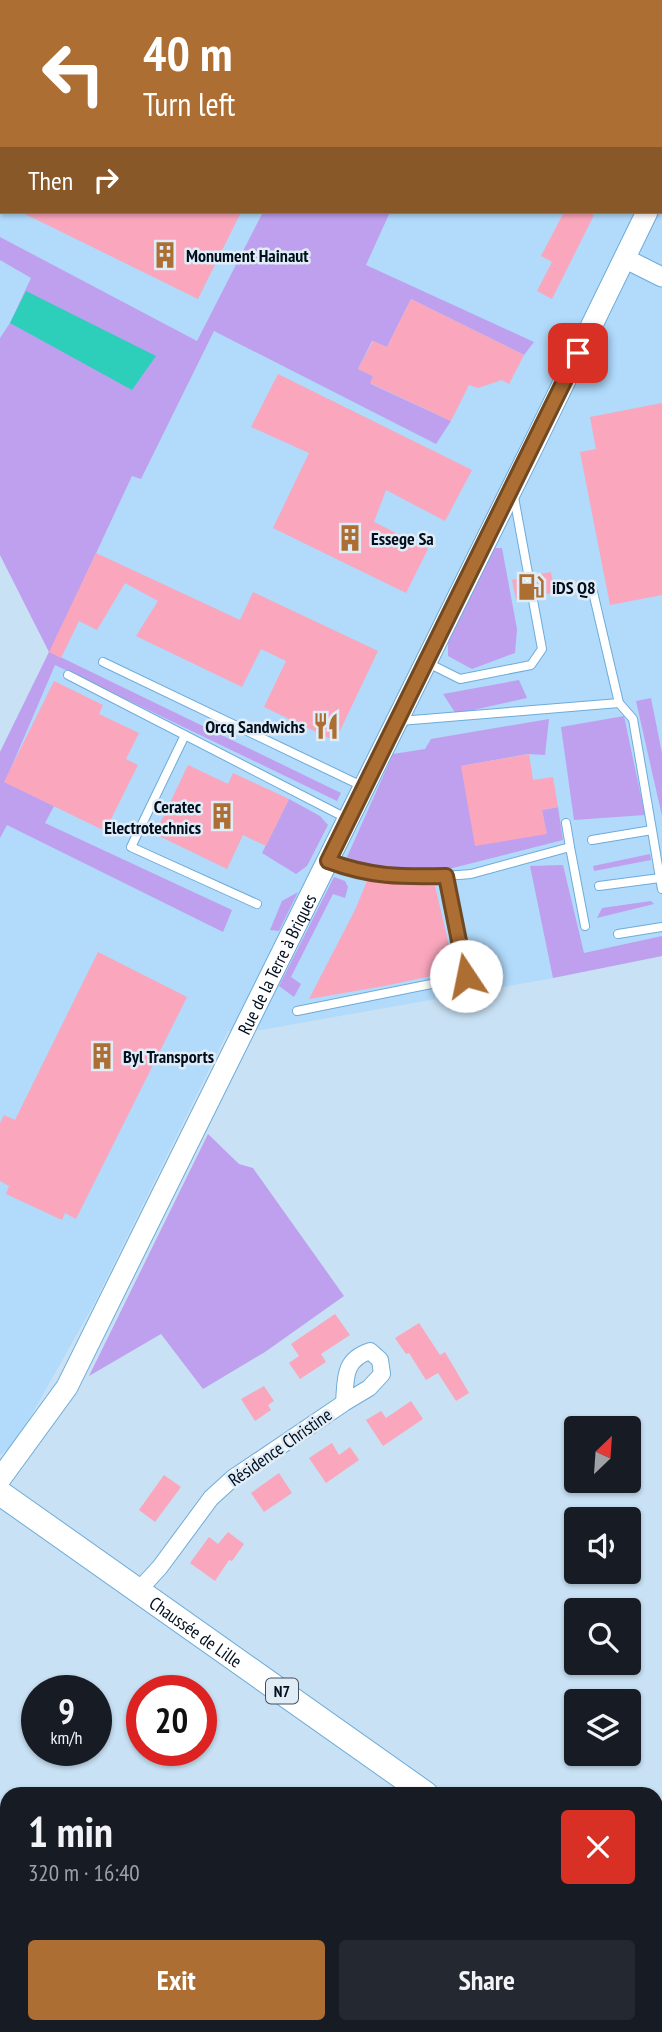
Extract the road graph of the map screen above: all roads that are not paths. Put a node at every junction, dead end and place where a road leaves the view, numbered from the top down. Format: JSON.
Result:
{"nodes":[{"id":1,"x":645,"y":214,"type":"edge"},
{"id":2,"x":624,"y":258,"type":"junction"},
{"id":3,"x":662,"y":277,"type":"edge"},
{"id":4,"x":512,"y":488,"type":"junction"},
{"id":5,"x":593,"y":592,"type":"dead end"},
{"id":6,"x":103,"y":662,"type":"dead end"},
{"id":7,"x":426,"y":662,"type":"junction"},
{"id":8,"x":68,"y":675,"type":"dead end"},
{"id":9,"x":619,"y":703,"type":"junction"},
{"id":10,"x":397,"y":722,"type":"junction"},
{"id":11,"x":185,"y":735,"type":"junction"},
{"id":12,"x":364,"y":788,"type":"junction"},
{"id":13,"x":348,"y":819,"type":"junction"},
{"id":14,"x":566,"y":823,"type":"dead end"},
{"id":15,"x":652,"y":830,"type":"junction"},
{"id":16,"x":592,"y":840,"type":"dead end"},
{"id":17,"x":570,"y":847,"type":"junction"},
{"id":18,"x":328,"y":861,"type":"junction"},
{"id":19,"x":446,"y":876,"type":"junction"},
{"id":20,"x":660,"y":878,"type":"junction"},
{"id":21,"x":599,"y":886,"type":"dead end"},
{"id":22,"x":662,"y":889,"type":"edge"},
{"id":23,"x":257,"y":904,"type":"dead end"},
{"id":24,"x":585,"y":926,"type":"dead end"},
{"id":25,"x":662,"y":926,"type":"edge"},
{"id":26,"x":618,"y":934,"type":"dead end"},
{"id":27,"x":297,"y":1011,"type":"dead end"},
{"id":28,"x":344,"y":1403,"type":"dead end"},
{"id":29,"x":0,"y":1479,"type":"edge"},
{"id":30,"x":0,"y":1493,"type":"edge"},
{"id":31,"x":138,"y":1591,"type":"junction"},
{"id":32,"x":416,"y":1787,"type":"edge"}],
"edges":[{"from":1,"to":2,"type":"main road","name":"Rue de la Terre à Briques"},
{"from":2,"to":3,"type":"street"},
{"from":2,"to":4,"type":"main road","name":"Rue de la Terre à Briques"},
{"from":4,"to":7,"type":"main road","name":"Rue de la Terre à Briques"},
{"from":4,"to":7,"type":"lane"},
{"from":5,"to":9,"type":"lane"},
{"from":6,"to":12,"type":"lane"},
{"from":7,"to":10,"type":"main road","name":"Rue de la Terre à Briques"},
{"from":8,"to":11,"type":"lane"},
{"from":9,"to":10,"type":"lane"},
{"from":9,"to":15,"type":"lane"},
{"from":10,"to":12,"type":"main road","name":"Rue de la Terre à Briques"},
{"from":11,"to":13,"type":"lane"},
{"from":11,"to":23,"type":"lane"},
{"from":12,"to":13,"type":"main road","name":"Rue de la Terre à Briques"},
{"from":13,"to":18,"type":"main road","name":"Rue de la Terre à Briques"},
{"from":14,"to":17,"type":"lane"},
{"from":15,"to":16,"type":"lane"},
{"from":15,"to":20,"type":"lane"},
{"from":17,"to":19,"type":"lane"},
{"from":17,"to":24,"type":"lane"},
{"from":18,"to":19,"type":"lane"},
{"from":18,"to":29,"type":"main road","name":"Rue de la Terre à Briques"},
{"from":19,"to":27,"type":"lane"},
{"from":20,"to":21,"type":"lane"},
{"from":20,"to":22,"type":"lane"},
{"from":25,"to":26,"type":"lane"},
{"from":28,"to":31,"type":"street","name":"Résidence Christine"},
{"from":30,"to":31,"type":"main road","name":"Chaussée de Lille","number":"N7"},
{"from":31,"to":32,"type":"main road","name":"Chaussée de Lille","number":"N7"}]}
